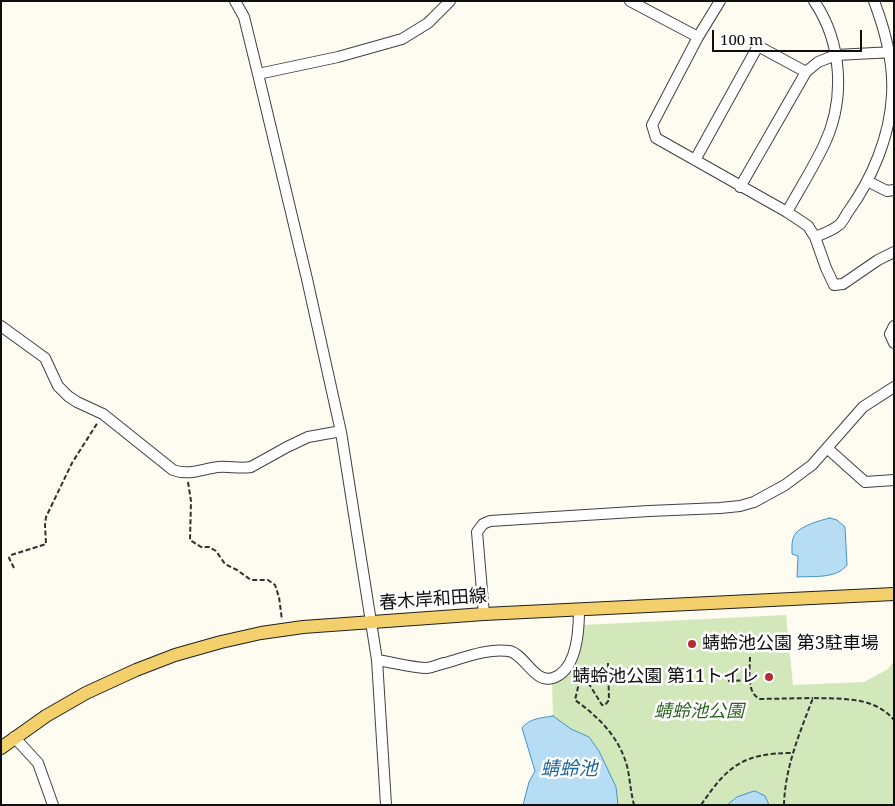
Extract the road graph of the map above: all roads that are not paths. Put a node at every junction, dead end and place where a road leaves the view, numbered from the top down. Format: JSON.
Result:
{"nodes":[{"id":1,"x":235,"y":1,"type":"edge"},
{"id":2,"x":450,"y":1,"type":"edge"},
{"id":3,"x":630,"y":1,"type":"edge"},
{"id":4,"x":720,"y":1,"type":"edge"},
{"id":5,"x":814,"y":1,"type":"edge"},
{"id":6,"x":874,"y":1,"type":"edge"},
{"id":7,"x":698,"y":37,"type":"junction"},
{"id":8,"x":891,"y":52,"type":"edge"},
{"id":9,"x":836,"y":54,"type":"junction"},
{"id":10,"x":806,"y":72,"type":"junction"},
{"id":11,"x":258,"y":74,"type":"junction"},
{"id":12,"x":891,"y":118,"type":"edge"},
{"id":13,"x":695,"y":160,"type":"junction"},
{"id":14,"x":867,"y":181,"type":"junction"},
{"id":15,"x":740,"y":186,"type":"junction"},
{"id":16,"x":894,"y":190,"type":"edge"},
{"id":17,"x":787,"y":212,"type":"junction"},
{"id":18,"x":815,"y":237,"type":"junction"},
{"id":19,"x":894,"y":252,"type":"edge"},
{"id":20,"x":1,"y":326,"type":"edge"},
{"id":21,"x":894,"y":326,"type":"edge"},
{"id":22,"x":894,"y":343,"type":"edge"},
{"id":23,"x":894,"y":387,"type":"edge"},
{"id":24,"x":336,"y":432,"type":"dead end"},
{"id":25,"x":827,"y":448,"type":"junction"},
{"id":26,"x":894,"y":480,"type":"edge"},
{"id":27,"x":894,"y":594,"type":"edge"},
{"id":28,"x":579,"y":610,"type":"junction"},
{"id":29,"x":484,"y":614,"type":"junction"},
{"id":30,"x":371,"y":621,"type":"junction"},
{"id":31,"x":377,"y":660,"type":"junction"},
{"id":32,"x":14,"y":737,"type":"junction"},
{"id":33,"x":1,"y":748,"type":"edge"},
{"id":34,"x":53,"y":805,"type":"edge"},
{"id":35,"x":386,"y":805,"type":"edge"}],
"edges":[{"from":1,"to":11,"type":"street"},
{"from":2,"to":11,"type":"street"},
{"from":3,"to":7,"type":"street"},
{"from":4,"to":7,"type":"street"},
{"from":5,"to":9,"type":"street"},
{"from":6,"to":8,"type":"street"},
{"from":7,"to":13,"type":"street"},
{"from":8,"to":9,"type":"street"},
{"from":8,"to":12,"type":"street"},
{"from":9,"to":10,"type":"street"},
{"from":9,"to":17,"type":"street"},
{"from":10,"to":13,"type":"street"},
{"from":10,"to":15,"type":"street"},
{"from":11,"to":30,"type":"street"},
{"from":12,"to":14,"type":"street"},
{"from":13,"to":15,"type":"street"},
{"from":14,"to":16,"type":"street"},
{"from":14,"to":18,"type":"street"},
{"from":15,"to":17,"type":"street"},
{"from":17,"to":18,"type":"street"},
{"from":18,"to":19,"type":"street"},
{"from":20,"to":24,"type":"street"},
{"from":21,"to":22,"type":"street"},
{"from":23,"to":25,"type":"street"},
{"from":25,"to":26,"type":"street"},
{"from":25,"to":29,"type":"street"},
{"from":27,"to":28,"type":"main road","name":"春木岸和田線"},
{"from":28,"to":29,"type":"main road","name":"春木岸和田線"},
{"from":28,"to":31,"type":"street"},
{"from":29,"to":30,"type":"main road","name":"春木岸和田線"},
{"from":30,"to":31,"type":"street"},
{"from":30,"to":32,"type":"main road","name":"春木岸和田線"},
{"from":31,"to":35,"type":"street"},
{"from":32,"to":33,"type":"main road","name":"春木岸和田線"},
{"from":32,"to":34,"type":"street"}]}
